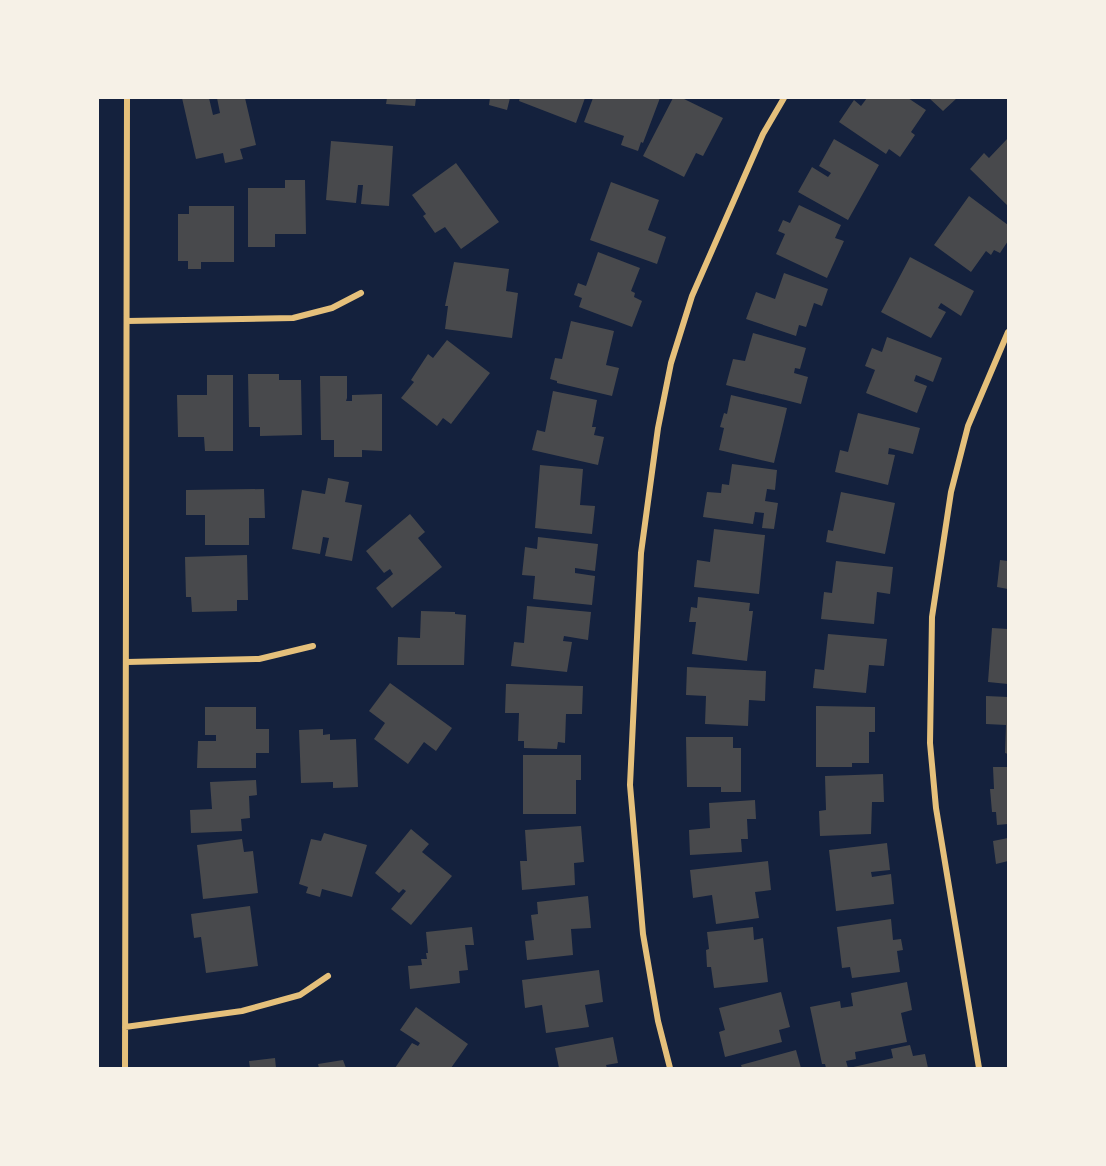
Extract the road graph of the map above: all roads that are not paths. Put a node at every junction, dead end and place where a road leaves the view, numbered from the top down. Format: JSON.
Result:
{"nodes":[{"id":1,"x":128,"y":98,"type":"edge"},
{"id":2,"x":784,"y":98,"type":"edge"},
{"id":3,"x":361,"y":292,"type":"dead end"},
{"id":4,"x":127,"y":321,"type":"junction"},
{"id":5,"x":1008,"y":332,"type":"edge"},
{"id":6,"x":313,"y":645,"type":"dead end"},
{"id":7,"x":127,"y":662,"type":"junction"},
{"id":8,"x":328,"y":976,"type":"dead end"},
{"id":9,"x":125,"y":1027,"type":"junction"},
{"id":10,"x":124,"y":1068,"type":"edge"},
{"id":11,"x":670,"y":1068,"type":"edge"},
{"id":12,"x":979,"y":1068,"type":"edge"}],
"edges":[{"from":1,"to":4,"type":"street"},
{"from":2,"to":11,"type":"street"},
{"from":3,"to":4,"type":"street"},
{"from":4,"to":7,"type":"street"},
{"from":5,"to":12,"type":"street"},
{"from":6,"to":7,"type":"street"},
{"from":7,"to":9,"type":"street"},
{"from":8,"to":9,"type":"street"},
{"from":9,"to":10,"type":"street"}]}
